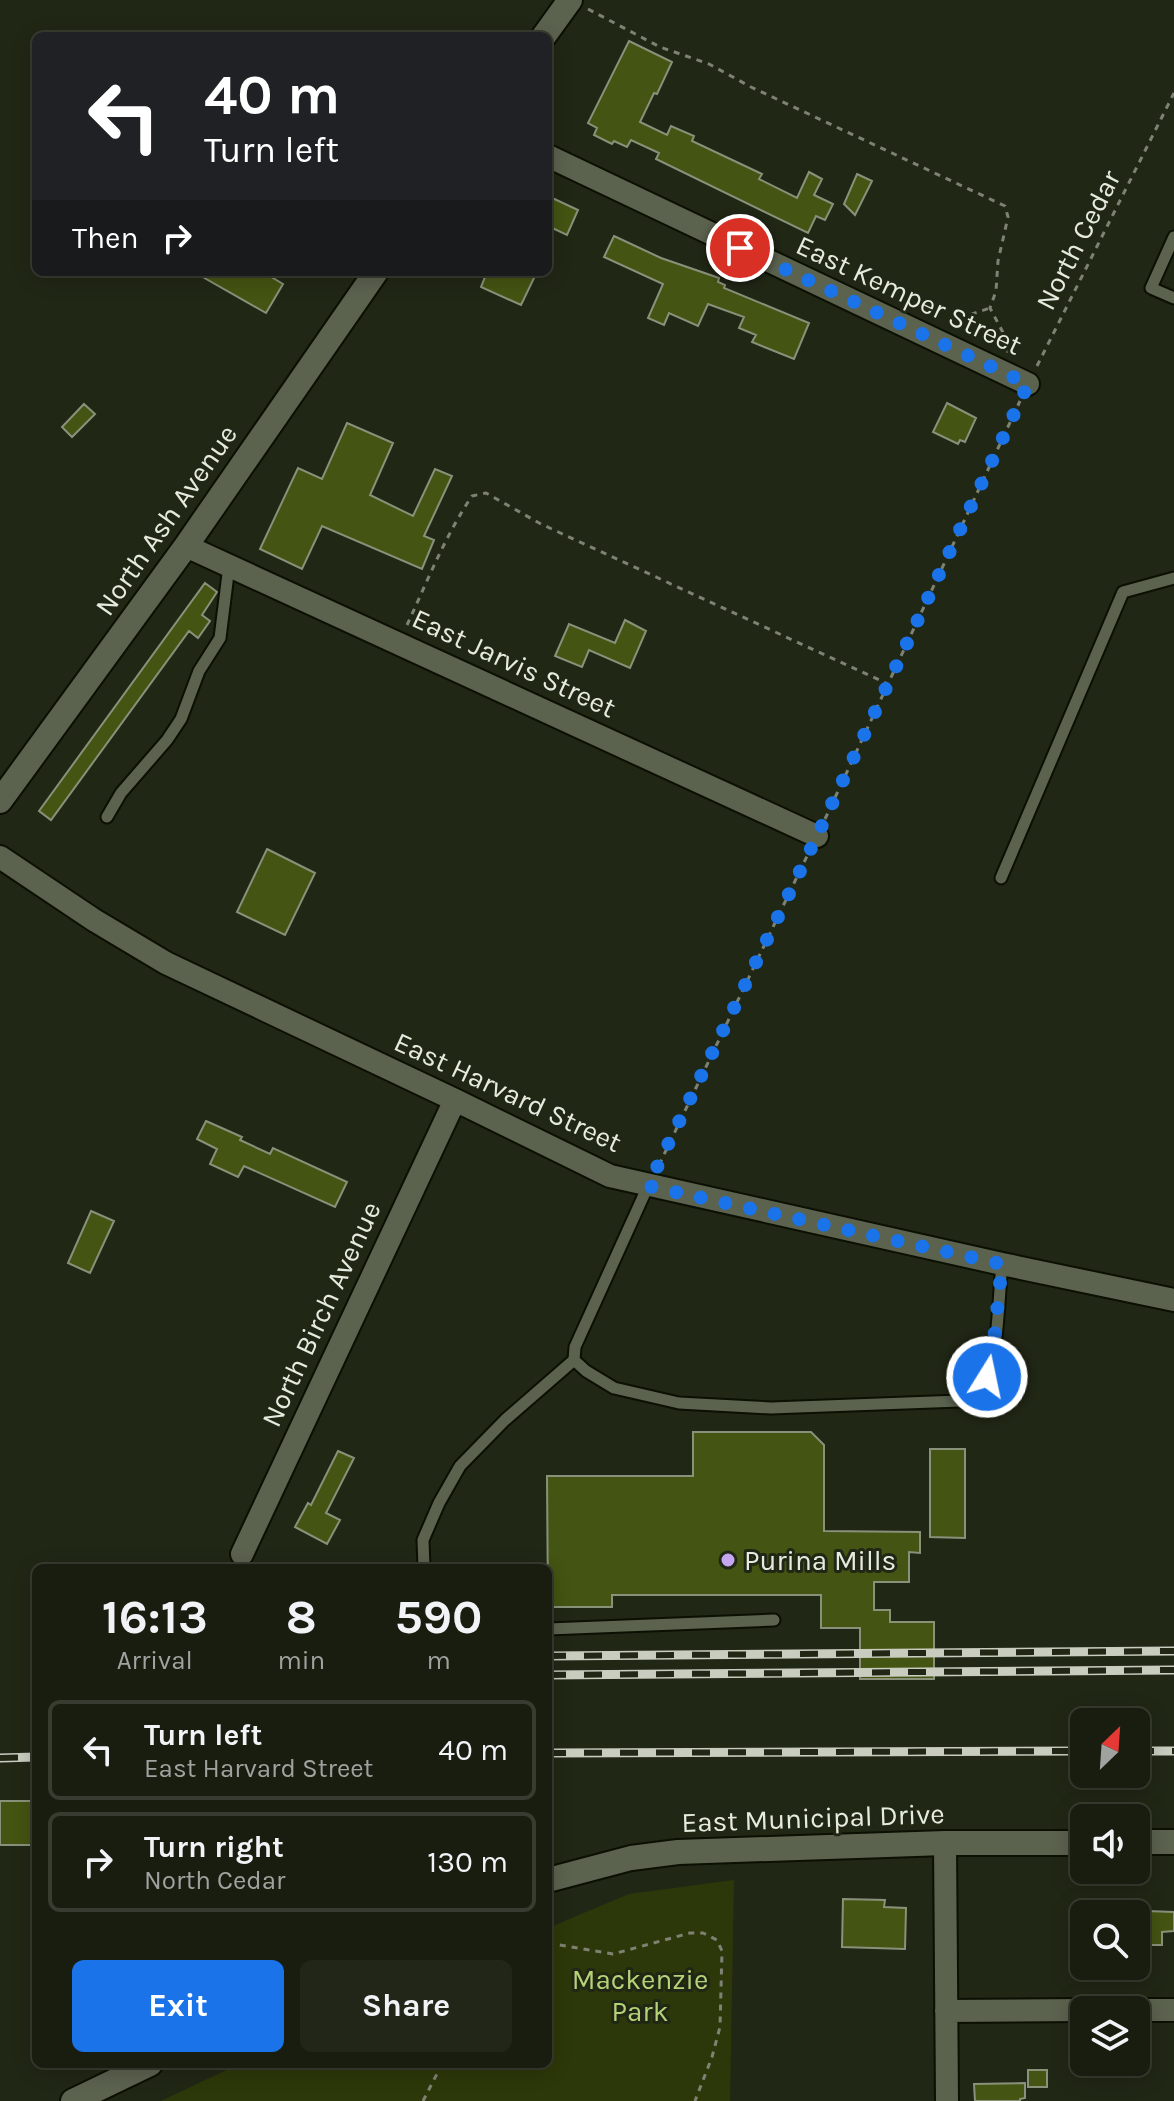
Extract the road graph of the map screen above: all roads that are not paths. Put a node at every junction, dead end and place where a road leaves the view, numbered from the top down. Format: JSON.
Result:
{"nodes":[{"id":1,"x":576,"y":3,"type":"edge"},
{"id":2,"x":548,"y":32,"type":"edge"},
{"id":3,"x":552,"y":158,"type":"edge"},
{"id":4,"x":1174,"y":237,"type":"edge"},
{"id":5,"x":373,"y":276,"type":"edge"},
{"id":6,"x":1174,"y":298,"type":"edge"},
{"id":7,"x":1028,"y":384,"type":"road end"},
{"id":8,"x":186,"y":546,"type":"junction"},
{"id":9,"x":229,"y":565,"type":"junction"},
{"id":10,"x":1174,"y":578,"type":"edge"},
{"id":11,"x":0,"y":801,"type":"edge"},
{"id":12,"x":107,"y":817,"type":"dead end"},
{"id":13,"x":817,"y":836,"type":"road end"},
{"id":14,"x":0,"y":857,"type":"edge"},
{"id":15,"x":1001,"y":878,"type":"dead end"},
{"id":16,"x":455,"y":1100,"type":"junction"},
{"id":17,"x":648,"y":1186,"type":"junction"},
{"id":18,"x":1002,"y":1264,"type":"junction"},
{"id":19,"x":1174,"y":1300,"type":"edge"},
{"id":20,"x":574,"y":1360,"type":"junction"},
{"id":21,"x":242,"y":1554,"type":"dead end"},
{"id":22,"x":424,"y":1564,"type":"edge"},
{"id":23,"x":774,"y":1620,"type":"dead end"},
{"id":24,"x":552,"y":1629,"type":"edge"},
{"id":25,"x":1150,"y":1842,"type":"edge"},
{"id":26,"x":1174,"y":1842,"type":"edge"},
{"id":27,"x":945,"y":1843,"type":"junction"},
{"id":28,"x":1070,"y":1843,"type":"edge"},
{"id":29,"x":552,"y":1879,"type":"edge"},
{"id":30,"x":1070,"y":2010,"type":"edge"},
{"id":31,"x":1150,"y":2010,"type":"edge"},
{"id":32,"x":1174,"y":2010,"type":"edge"},
{"id":33,"x":946,"y":2011,"type":"junction"},
{"id":34,"x":142,"y":2068,"type":"edge"},
{"id":35,"x":73,"y":2101,"type":"edge"},
{"id":36,"x":947,"y":2101,"type":"edge"}],
"edges":[{"from":1,"to":2,"type":"street"},
{"from":3,"to":7,"type":"street","name":"East Kemper Street"},
{"from":4,"to":6,"type":"lane"},
{"from":5,"to":8,"type":"street","name":"North Ash Avenue"},
{"from":8,"to":9,"type":"street","name":"East Jarvis Street"},
{"from":8,"to":11,"type":"street","name":"North Ash Avenue"},
{"from":9,"to":12,"type":"lane"},
{"from":9,"to":13,"type":"street","name":"East Jarvis Street"},
{"from":10,"to":15,"type":"lane"},
{"from":14,"to":16,"type":"street","name":"East Harvard Street"},
{"from":16,"to":17,"type":"street","name":"East Harvard Street"},
{"from":16,"to":21,"type":"street","name":"North Birch Avenue"},
{"from":17,"to":18,"type":"street","name":"East Harvard Street"},
{"from":17,"to":20,"type":"lane"},
{"from":18,"to":19,"type":"street","name":"East Harvard Street"},
{"from":18,"to":20,"type":"lane"},
{"from":20,"to":22,"type":"lane"},
{"from":23,"to":24,"type":"lane"},
{"from":25,"to":26,"type":"street"},
{"from":27,"to":28,"type":"street","name":"East Municipal Drive"},
{"from":27,"to":29,"type":"street","name":"East Municipal Drive"},
{"from":27,"to":33,"type":"street"},
{"from":30,"to":33,"type":"street"},
{"from":31,"to":32,"type":"street"},
{"from":33,"to":36,"type":"street"},
{"from":34,"to":35,"type":"street"}]}
